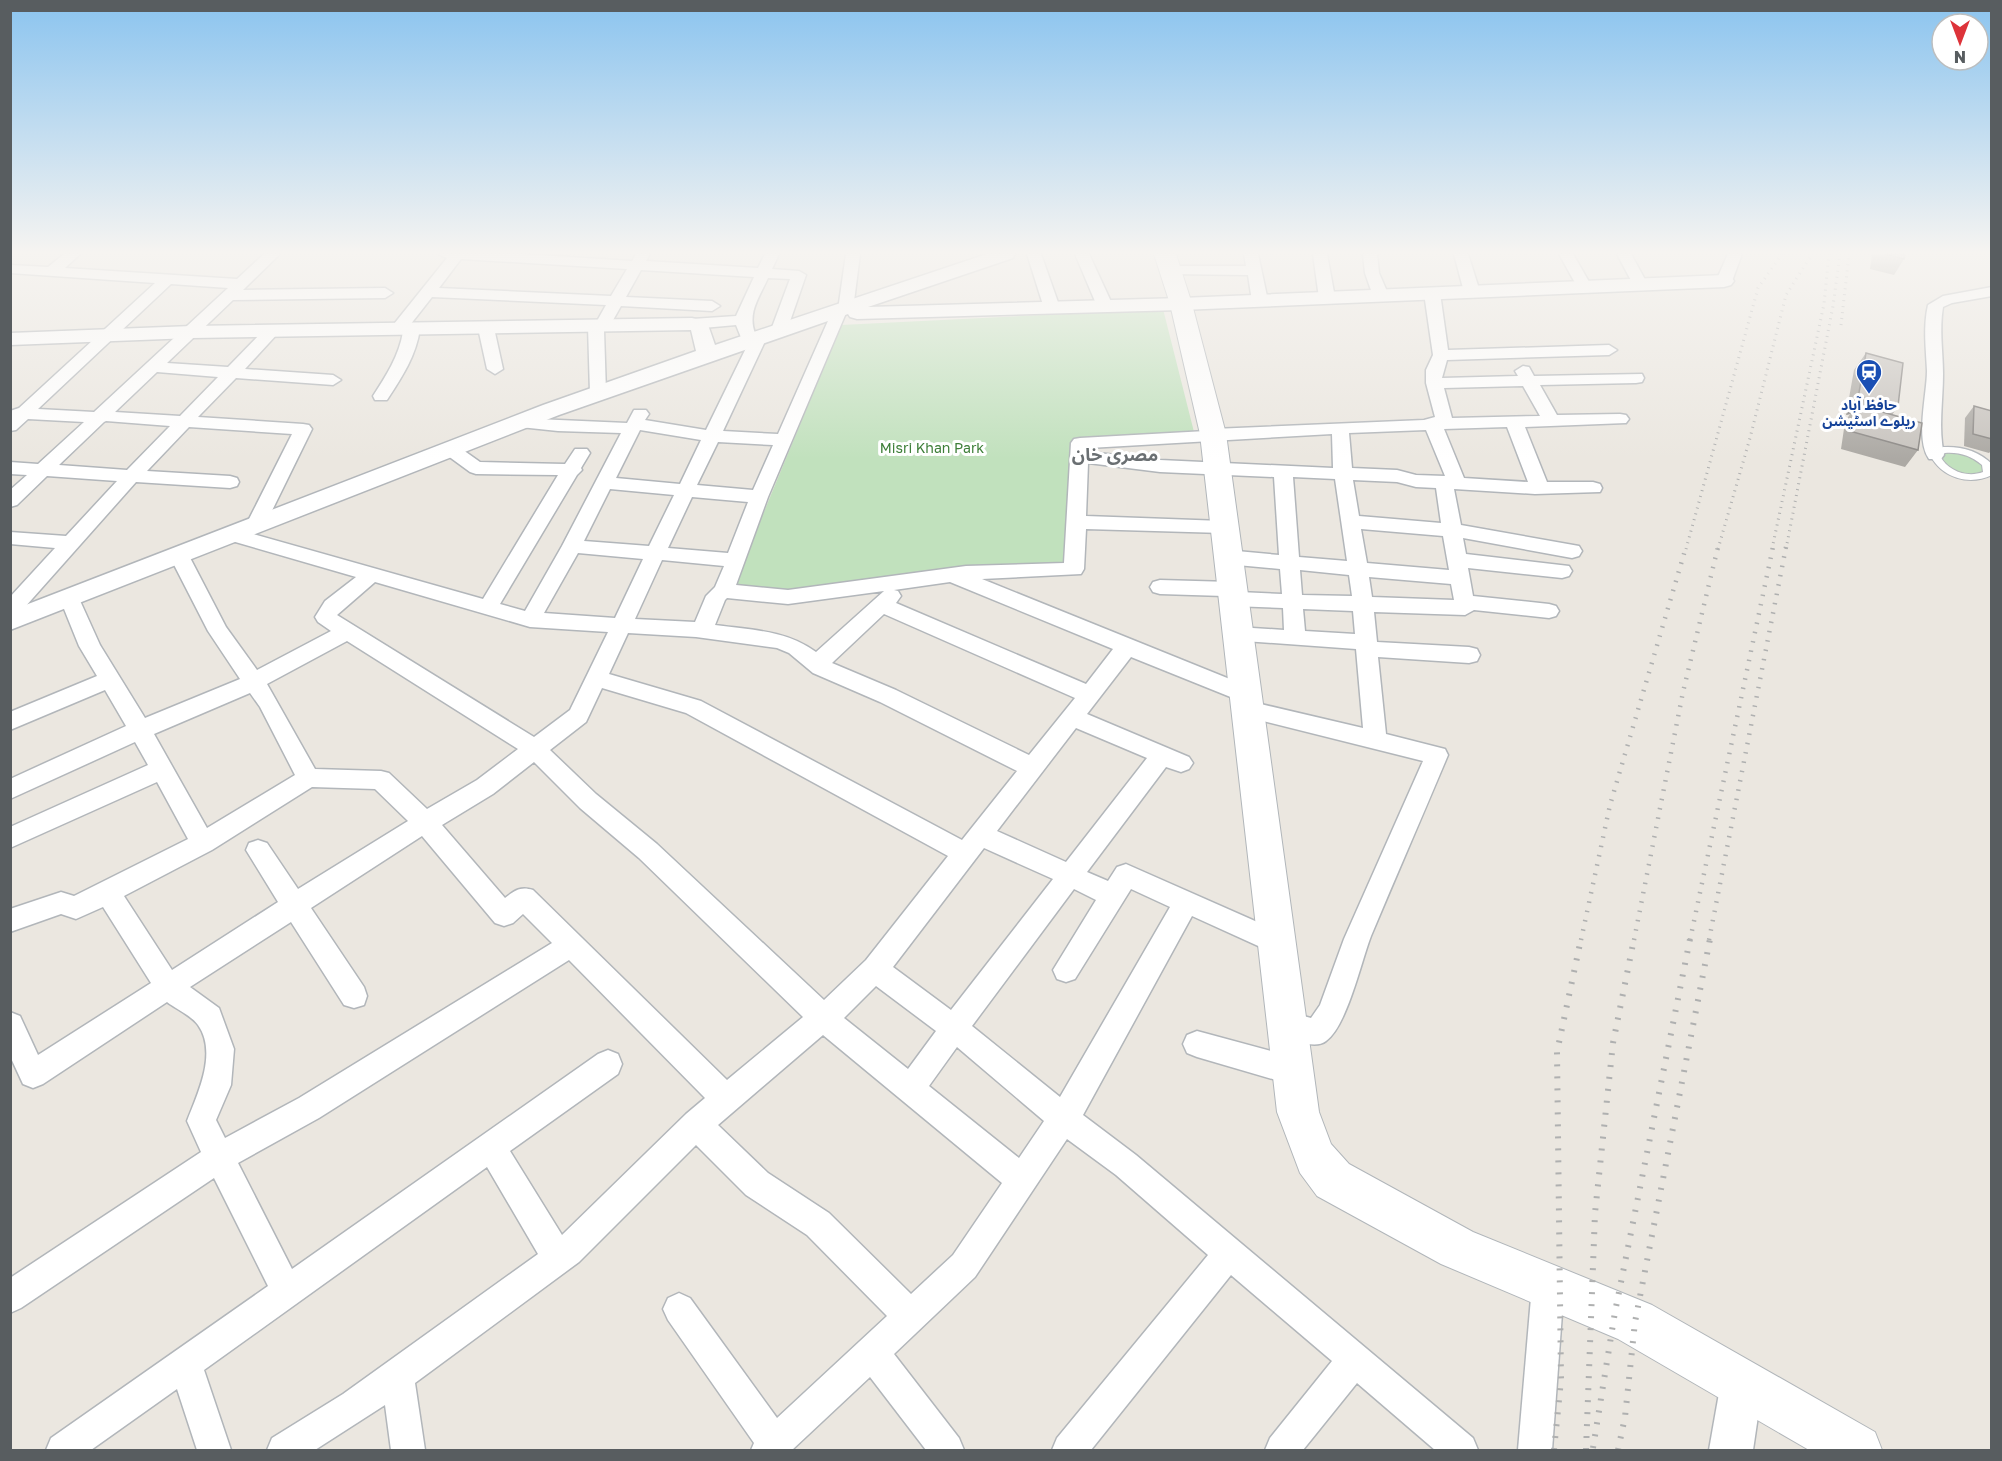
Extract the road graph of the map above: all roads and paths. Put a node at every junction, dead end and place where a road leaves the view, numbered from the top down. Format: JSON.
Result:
{"nodes":[{"id":1,"x":123,"y":322,"type":"edge"},
{"id":2,"x":202,"y":322,"type":"edge"},
{"id":3,"x":409,"y":322,"type":"edge"},
{"id":4,"x":602,"y":322,"type":"edge"},
{"id":5,"x":649,"y":322,"type":"edge"},
{"id":6,"x":695,"y":322,"type":"edge"},
{"id":7,"x":707,"y":322,"type":"edge"},
{"id":8,"x":751,"y":322,"type":"edge"},
{"id":9,"x":765,"y":322,"type":"edge"},
{"id":10,"x":797,"y":322,"type":"edge"},
{"id":11,"x":834,"y":322,"type":"edge"},
{"id":12,"x":1185,"y":322,"type":"edge"},
{"id":13,"x":1436,"y":322,"type":"edge"},
{"id":14,"x":1932,"y":322,"type":"edge"},
{"id":15,"x":599,"y":326,"type":"junction"},
{"id":16,"x":486,"y":328,"type":"junction"},
{"id":17,"x":405,"y":329,"type":"junction"},
{"id":18,"x":272,"y":331,"type":"junction"},
{"id":19,"x":192,"y":332,"type":"junction"},
{"id":20,"x":758,"y":332,"type":"junction"},
{"id":21,"x":109,"y":335,"type":"junction"},
{"id":22,"x":10,"y":339,"type":"edge"},
{"id":23,"x":1609,"y":350,"type":"dead end"},
{"id":24,"x":1512,"y":352,"type":"junction"},
{"id":25,"x":707,"y":354,"type":"junction"},
{"id":26,"x":1441,"y":355,"type":"junction"},
{"id":27,"x":155,"y":367,"type":"junction"},
{"id":28,"x":495,"y":369,"type":"dead end"},
{"id":29,"x":232,"y":372,"type":"junction"},
{"id":30,"x":1635,"y":378,"type":"dead end"},
{"id":31,"x":333,"y":380,"type":"dead end"},
{"id":32,"x":1528,"y":381,"type":"junction"},
{"id":33,"x":1434,"y":383,"type":"junction"},
{"id":34,"x":598,"y":393,"type":"junction"},
{"id":35,"x":381,"y":396,"type":"dead end"},
{"id":36,"x":18,"y":413,"type":"edge"},
{"id":37,"x":101,"y":417,"type":"junction"},
{"id":38,"x":1620,"y":419,"type":"dead end"},
{"id":39,"x":184,"y":421,"type":"junction"},
{"id":40,"x":1552,"y":421,"type":"junction"},
{"id":41,"x":520,"y":422,"type":"junction"},
{"id":42,"x":636,"y":422,"type":"junction"},
{"id":43,"x":1514,"y":422,"type":"junction"},
{"id":44,"x":1434,"y":424,"type":"junction"},
{"id":45,"x":10,"y":426,"type":"edge"},
{"id":46,"x":1340,"y":429,"type":"junction"},
{"id":47,"x":711,"y":436,"type":"junction"},
{"id":48,"x":783,"y":440,"type":"junction"},
{"id":49,"x":1929,"y":445,"type":"junction"},
{"id":50,"x":1214,"y":446,"type":"junction"},
{"id":51,"x":450,"y":449,"type":"junction"},
{"id":52,"x":1080,"y":458,"type":"junction"},
{"id":53,"x":10,"y":468,"type":"edge"},
{"id":54,"x":44,"y":470,"type":"junction"},
{"id":55,"x":1283,"y":472,"type":"junction"},
{"id":56,"x":1343,"y":474,"type":"junction"},
{"id":57,"x":130,"y":477,"type":"junction"},
{"id":58,"x":230,"y":482,"type":"dead end"},
{"id":59,"x":1450,"y":482,"type":"junction"},
{"id":60,"x":604,"y":483,"type":"junction"},
{"id":61,"x":1540,"y":488,"type":"junction"},
{"id":62,"x":1593,"y":488,"type":"dead end"},
{"id":63,"x":686,"y":491,"type":"junction"},
{"id":64,"x":759,"y":497,"type":"junction"},
{"id":65,"x":10,"y":501,"type":"edge"},
{"id":66,"x":1078,"y":522,"type":"junction"},
{"id":67,"x":1351,"y":522,"type":"junction"},
{"id":68,"x":257,"y":523,"type":"junction"},
{"id":69,"x":1452,"y":530,"type":"junction"},
{"id":70,"x":232,"y":534,"type":"junction"},
{"id":71,"x":10,"y":538,"type":"edge"},
{"id":72,"x":69,"y":543,"type":"junction"},
{"id":73,"x":572,"y":546,"type":"junction"},
{"id":74,"x":1572,"y":551,"type":"dead end"},
{"id":75,"x":656,"y":554,"type":"junction"},
{"id":76,"x":178,"y":555,"type":"junction"},
{"id":77,"x":736,"y":560,"type":"junction"},
{"id":78,"x":1289,"y":563,"type":"junction"},
{"id":79,"x":1228,"y":568,"type":"junction"},
{"id":80,"x":1358,"y":569,"type":"junction"},
{"id":81,"x":1459,"y":569,"type":"junction"},
{"id":82,"x":1562,"y":571,"type":"dead end"},
{"id":83,"x":372,"y":574,"type":"junction"},
{"id":84,"x":954,"y":575,"type":"junction"},
{"id":85,"x":904,"y":583,"type":"junction"},
{"id":86,"x":1160,"y":586,"type":"dead end"},
{"id":87,"x":724,"y":591,"type":"junction"},
{"id":88,"x":70,"y":598,"type":"junction"},
{"id":89,"x":1292,"y":601,"type":"junction"},
{"id":90,"x":1464,"y":602,"type":"junction"},
{"id":91,"x":881,"y":604,"type":"junction"},
{"id":92,"x":1363,"y":604,"type":"junction"},
{"id":93,"x":488,"y":607,"type":"junction"},
{"id":94,"x":10,"y":611,"type":"edge"},
{"id":95,"x":1549,"y":611,"type":"dead end"},
{"id":96,"x":530,"y":620,"type":"junction"},
{"id":97,"x":10,"y":621,"type":"edge"},
{"id":98,"x":621,"y":626,"type":"junction"},
{"id":99,"x":348,"y":631,"type":"junction"},
{"id":100,"x":702,"y":631,"type":"junction"},
{"id":101,"x":1237,"y":635,"type":"junction"},
{"id":102,"x":1295,"y":638,"type":"junction"},
{"id":103,"x":1366,"y":645,"type":"junction"},
{"id":104,"x":1127,"y":647,"type":"junction"},
{"id":105,"x":1469,"y":655,"type":"dead end"},
{"id":106,"x":817,"y":664,"type":"junction"},
{"id":107,"x":596,"y":678,"type":"junction"},
{"id":108,"x":110,"y":679,"type":"junction"},
{"id":109,"x":253,"y":681,"type":"junction"},
{"id":110,"x":1090,"y":695,"type":"junction"},
{"id":111,"x":1246,"y":702,"type":"junction"},
{"id":112,"x":1073,"y":717,"type":"junction"},
{"id":113,"x":10,"y":722,"type":"edge"},
{"id":114,"x":140,"y":729,"type":"junction"},
{"id":115,"x":1375,"y":740,"type":"junction"},
{"id":116,"x":535,"y":749,"type":"junction"},
{"id":117,"x":1033,"y":768,"type":"junction"},
{"id":118,"x":162,"y":769,"type":"junction"},
{"id":119,"x":308,"y":778,"type":"junction"},
{"id":120,"x":10,"y":790,"type":"edge"},
{"id":121,"x":425,"y":822,"type":"junction"},
{"id":122,"x":10,"y":838,"type":"edge"},
{"id":123,"x":203,"y":843,"type":"junction"},
{"id":124,"x":973,"y":844,"type":"junction"},
{"id":125,"x":258,"y":850,"type":"dead end"},
{"id":126,"x":1071,"y":876,"type":"junction"},
{"id":127,"x":107,"y":891,"type":"junction"},
{"id":128,"x":1112,"y":895,"type":"junction"},
{"id":129,"x":1186,"y":902,"type":"junction"},
{"id":130,"x":294,"y":906,"type":"junction"},
{"id":131,"x":10,"y":921,"type":"edge"},
{"id":132,"x":1278,"y":943,"type":"junction"},
{"id":133,"x":571,"y":945,"type":"junction"},
{"id":134,"x":875,"y":969,"type":"junction"},
{"id":135,"x":1066,"y":970,"type":"dead end"},
{"id":136,"x":168,"y":987,"type":"junction"},
{"id":137,"x":354,"y":996,"type":"dead end"},
{"id":138,"x":823,"y":1018,"type":"junction"},
{"id":139,"x":10,"y":1025,"type":"edge"},
{"id":140,"x":1288,"y":1025,"type":"junction"},
{"id":141,"x":954,"y":1028,"type":"junction"},
{"id":142,"x":1197,"y":1044,"type":"dead end"},
{"id":143,"x":608,"y":1064,"type":"dead end"},
{"id":144,"x":1293,"y":1071,"type":"junction"},
{"id":145,"x":910,"y":1090,"type":"junction"},
{"id":146,"x":726,"y":1098,"type":"junction"},
{"id":147,"x":1063,"y":1118,"type":"junction"},
{"id":148,"x":696,"y":1124,"type":"junction"},
{"id":149,"x":491,"y":1146,"type":"junction"},
{"id":150,"x":221,"y":1156,"type":"junction"},
{"id":151,"x":1021,"y":1179,"type":"junction"},
{"id":152,"x":1229,"y":1253,"type":"junction"},
{"id":153,"x":558,"y":1258,"type":"junction"},
{"id":154,"x":1548,"y":1286,"type":"junction"},
{"id":155,"x":286,"y":1291,"type":"junction"},
{"id":156,"x":10,"y":1297,"type":"edge"},
{"id":157,"x":679,"y":1309,"type":"dead end"},
{"id":158,"x":911,"y":1317,"type":"junction"},
{"id":159,"x":873,"y":1354,"type":"junction"},
{"id":160,"x":1354,"y":1360,"type":"junction"},
{"id":161,"x":185,"y":1364,"type":"junction"},
{"id":162,"x":398,"y":1375,"type":"junction"},
{"id":163,"x":1742,"y":1382,"type":"junction"},
{"id":164,"x":772,"y":1447,"type":"edge"},
{"id":165,"x":63,"y":1450,"type":"edge"},
{"id":166,"x":214,"y":1450,"type":"edge"},
{"id":167,"x":284,"y":1450,"type":"edge"},
{"id":168,"x":408,"y":1450,"type":"edge"},
{"id":169,"x":947,"y":1450,"type":"edge"},
{"id":170,"x":1069,"y":1450,"type":"edge"},
{"id":171,"x":1282,"y":1450,"type":"edge"},
{"id":172,"x":1461,"y":1450,"type":"edge"},
{"id":173,"x":1535,"y":1450,"type":"edge"},
{"id":174,"x":1731,"y":1450,"type":"edge"},
{"id":175,"x":1857,"y":1450,"type":"edge"}],
"edges":[{"from":1,"to":21,"type":"street"},
{"from":2,"to":19,"type":"street"},
{"from":3,"to":17,"type":"street"},
{"from":4,"to":15,"type":"street"},
{"from":5,"to":15,"type":"street"},
{"from":6,"to":25,"type":"street"},
{"from":7,"to":20,"type":"street"},
{"from":8,"to":20,"type":"street"},
{"from":9,"to":20,"type":"street"},
{"from":10,"to":20,"type":"street"},
{"from":11,"to":48,"type":"street"},
{"from":12,"to":50,"type":"main road"},
{"from":13,"to":26,"type":"street"},
{"from":14,"to":49,"type":"street"},
{"from":15,"to":16,"type":"street"},
{"from":15,"to":34,"type":"street"},
{"from":16,"to":17,"type":"street"},
{"from":16,"to":28,"type":"street"},
{"from":17,"to":18,"type":"street"},
{"from":17,"to":35,"type":"street"},
{"from":18,"to":19,"type":"street"},
{"from":18,"to":29,"type":"street"},
{"from":19,"to":21,"type":"street"},
{"from":19,"to":27,"type":"street"},
{"from":20,"to":25,"type":"street"},
{"from":20,"to":47,"type":"street"},
{"from":21,"to":22,"type":"street"},
{"from":21,"to":36,"type":"street"},
{"from":23,"to":24,"type":"street"},
{"from":24,"to":26,"type":"street"},
{"from":24,"to":32,"type":"street"},
{"from":25,"to":34,"type":"street"},
{"from":26,"to":33,"type":"street"},
{"from":27,"to":29,"type":"street"},
{"from":27,"to":37,"type":"street"},
{"from":29,"to":31,"type":"street"},
{"from":29,"to":39,"type":"street"},
{"from":30,"to":32,"type":"street"},
{"from":32,"to":33,"type":"street"},
{"from":32,"to":40,"type":"street"},
{"from":33,"to":44,"type":"street"},
{"from":34,"to":41,"type":"street"},
{"from":36,"to":37,"type":"street"},
{"from":36,"to":45,"type":"street"},
{"from":37,"to":39,"type":"street"},
{"from":37,"to":54,"type":"street"},
{"from":38,"to":40,"type":"street"},
{"from":39,"to":57,"type":"street"},
{"from":39,"to":68,"type":"street"},
{"from":40,"to":43,"type":"street"},
{"from":41,"to":42,"type":"street"},
{"from":41,"to":51,"type":"street"},
{"from":42,"to":47,"type":"street"},
{"from":42,"to":60,"type":"street"},
{"from":43,"to":44,"type":"street"},
{"from":43,"to":61,"type":"street"},
{"from":44,"to":46,"type":"street"},
{"from":44,"to":59,"type":"street"},
{"from":46,"to":50,"type":"street"},
{"from":46,"to":56,"type":"street"},
{"from":47,"to":48,"type":"street"},
{"from":47,"to":63,"type":"street"},
{"from":48,"to":64,"type":"street"},
{"from":49,"to":49,"type":"lane"},
{"from":50,"to":52,"type":"street"},
{"from":50,"to":52,"type":"street"},
{"from":50,"to":55,"type":"street"},
{"from":50,"to":79,"type":"main road"},
{"from":51,"to":68,"type":"street"},
{"from":51,"to":93,"type":"street"},
{"from":52,"to":66,"type":"street"},
{"from":53,"to":54,"type":"street"},
{"from":54,"to":57,"type":"street"},
{"from":54,"to":65,"type":"street"},
{"from":55,"to":56,"type":"street"},
{"from":55,"to":78,"type":"street"},
{"from":56,"to":59,"type":"street"},
{"from":56,"to":67,"type":"street"},
{"from":57,"to":58,"type":"street"},
{"from":57,"to":72,"type":"street"},
{"from":59,"to":61,"type":"street"},
{"from":59,"to":69,"type":"street"},
{"from":60,"to":63,"type":"street"},
{"from":60,"to":73,"type":"street"},
{"from":61,"to":62,"type":"street"},
{"from":63,"to":64,"type":"street"},
{"from":63,"to":75,"type":"street"},
{"from":64,"to":77,"type":"street"},
{"from":66,"to":79,"type":"street"},
{"from":66,"to":84,"type":"street"},
{"from":67,"to":69,"type":"street"},
{"from":67,"to":80,"type":"street"},
{"from":68,"to":70,"type":"street"},
{"from":69,"to":74,"type":"street"},
{"from":69,"to":81,"type":"street"},
{"from":70,"to":76,"type":"street"},
{"from":70,"to":83,"type":"street"},
{"from":71,"to":72,"type":"street"},
{"from":72,"to":94,"type":"street"},
{"from":73,"to":75,"type":"street"},
{"from":73,"to":96,"type":"street"},
{"from":75,"to":77,"type":"street"},
{"from":75,"to":98,"type":"street"},
{"from":76,"to":88,"type":"street"},
{"from":76,"to":109,"type":"street"},
{"from":77,"to":87,"type":"street"},
{"from":78,"to":79,"type":"street"},
{"from":78,"to":80,"type":"street"},
{"from":78,"to":89,"type":"street"},
{"from":79,"to":86,"type":"street"},
{"from":79,"to":89,"type":"street"},
{"from":79,"to":101,"type":"main road"},
{"from":80,"to":81,"type":"street"},
{"from":80,"to":92,"type":"street"},
{"from":81,"to":82,"type":"street"},
{"from":81,"to":90,"type":"street"},
{"from":83,"to":93,"type":"street"},
{"from":83,"to":99,"type":"street"},
{"from":84,"to":85,"type":"street"},
{"from":84,"to":104,"type":"street"},
{"from":85,"to":87,"type":"street"},
{"from":85,"to":91,"type":"street"},
{"from":87,"to":100,"type":"street"},
{"from":88,"to":97,"type":"street"},
{"from":88,"to":108,"type":"street"},
{"from":89,"to":92,"type":"street"},
{"from":89,"to":102,"type":"street"},
{"from":90,"to":92,"type":"street"},
{"from":90,"to":95,"type":"street"},
{"from":91,"to":106,"type":"street"},
{"from":91,"to":110,"type":"street"},
{"from":92,"to":103,"type":"street"},
{"from":93,"to":96,"type":"street"},
{"from":96,"to":98,"type":"street"},
{"from":98,"to":100,"type":"street"},
{"from":98,"to":107,"type":"street"},
{"from":99,"to":109,"type":"street"},
{"from":99,"to":116,"type":"street"},
{"from":100,"to":106,"type":"street"},
{"from":101,"to":102,"type":"street"},
{"from":101,"to":111,"type":"main road"},
{"from":102,"to":103,"type":"street"},
{"from":103,"to":105,"type":"street"},
{"from":103,"to":115,"type":"street"},
{"from":104,"to":110,"type":"street"},
{"from":104,"to":111,"type":"street"},
{"from":106,"to":117,"type":"street"},
{"from":107,"to":116,"type":"street"},
{"from":107,"to":124,"type":"street"},
{"from":108,"to":113,"type":"street"},
{"from":108,"to":114,"type":"street"},
{"from":109,"to":114,"type":"street"},
{"from":109,"to":119,"type":"street"},
{"from":110,"to":112,"type":"street"},
{"from":111,"to":115,"type":"street"},
{"from":111,"to":132,"type":"main road"},
{"from":112,"to":117,"type":"street"},
{"from":112,"to":126,"type":"street"},
{"from":114,"to":118,"type":"street"},
{"from":114,"to":120,"type":"street"},
{"from":115,"to":140,"type":"street"},
{"from":116,"to":121,"type":"street"},
{"from":116,"to":138,"type":"street"},
{"from":117,"to":124,"type":"street"},
{"from":118,"to":122,"type":"street"},
{"from":118,"to":123,"type":"street"},
{"from":119,"to":121,"type":"street"},
{"from":119,"to":123,"type":"street"},
{"from":121,"to":130,"type":"street"},
{"from":121,"to":133,"type":"street"},
{"from":123,"to":127,"type":"street"},
{"from":124,"to":126,"type":"street"},
{"from":124,"to":134,"type":"street"},
{"from":125,"to":130,"type":"street"},
{"from":126,"to":128,"type":"street"},
{"from":126,"to":141,"type":"street"},
{"from":127,"to":131,"type":"street"},
{"from":127,"to":136,"type":"street"},
{"from":128,"to":129,"type":"street"},
{"from":128,"to":135,"type":"street"},
{"from":129,"to":132,"type":"street"},
{"from":129,"to":147,"type":"street"},
{"from":130,"to":136,"type":"street"},
{"from":130,"to":137,"type":"street"},
{"from":132,"to":140,"type":"main road"},
{"from":133,"to":146,"type":"street"},
{"from":133,"to":150,"type":"street"},
{"from":134,"to":138,"type":"street"},
{"from":134,"to":141,"type":"street"},
{"from":136,"to":139,"type":"street"},
{"from":136,"to":150,"type":"street"},
{"from":138,"to":145,"type":"street"},
{"from":138,"to":146,"type":"street"},
{"from":140,"to":144,"type":"main road"},
{"from":141,"to":145,"type":"street"},
{"from":141,"to":147,"type":"street"},
{"from":142,"to":144,"type":"street"},
{"from":143,"to":149,"type":"street"},
{"from":144,"to":154,"type":"main road"},
{"from":145,"to":151,"type":"street"},
{"from":146,"to":148,"type":"street"},
{"from":147,"to":151,"type":"street"},
{"from":147,"to":152,"type":"street"},
{"from":148,"to":153,"type":"street"},
{"from":148,"to":158,"type":"street"},
{"from":149,"to":153,"type":"street"},
{"from":149,"to":155,"type":"street"},
{"from":150,"to":155,"type":"street"},
{"from":150,"to":156,"type":"street"},
{"from":151,"to":158,"type":"street"},
{"from":152,"to":160,"type":"street"},
{"from":152,"to":170,"type":"street"},
{"from":153,"to":162,"type":"street"},
{"from":154,"to":163,"type":"main road"},
{"from":154,"to":173,"type":"street"},
{"from":155,"to":161,"type":"street"},
{"from":157,"to":164,"type":"street"},
{"from":158,"to":159,"type":"street"},
{"from":159,"to":164,"type":"street"},
{"from":159,"to":169,"type":"street"},
{"from":160,"to":171,"type":"street"},
{"from":160,"to":172,"type":"street"},
{"from":161,"to":165,"type":"street"},
{"from":161,"to":166,"type":"street"},
{"from":162,"to":167,"type":"street"},
{"from":162,"to":168,"type":"street"},
{"from":163,"to":174,"type":"street"},
{"from":163,"to":175,"type":"main road"}]}
